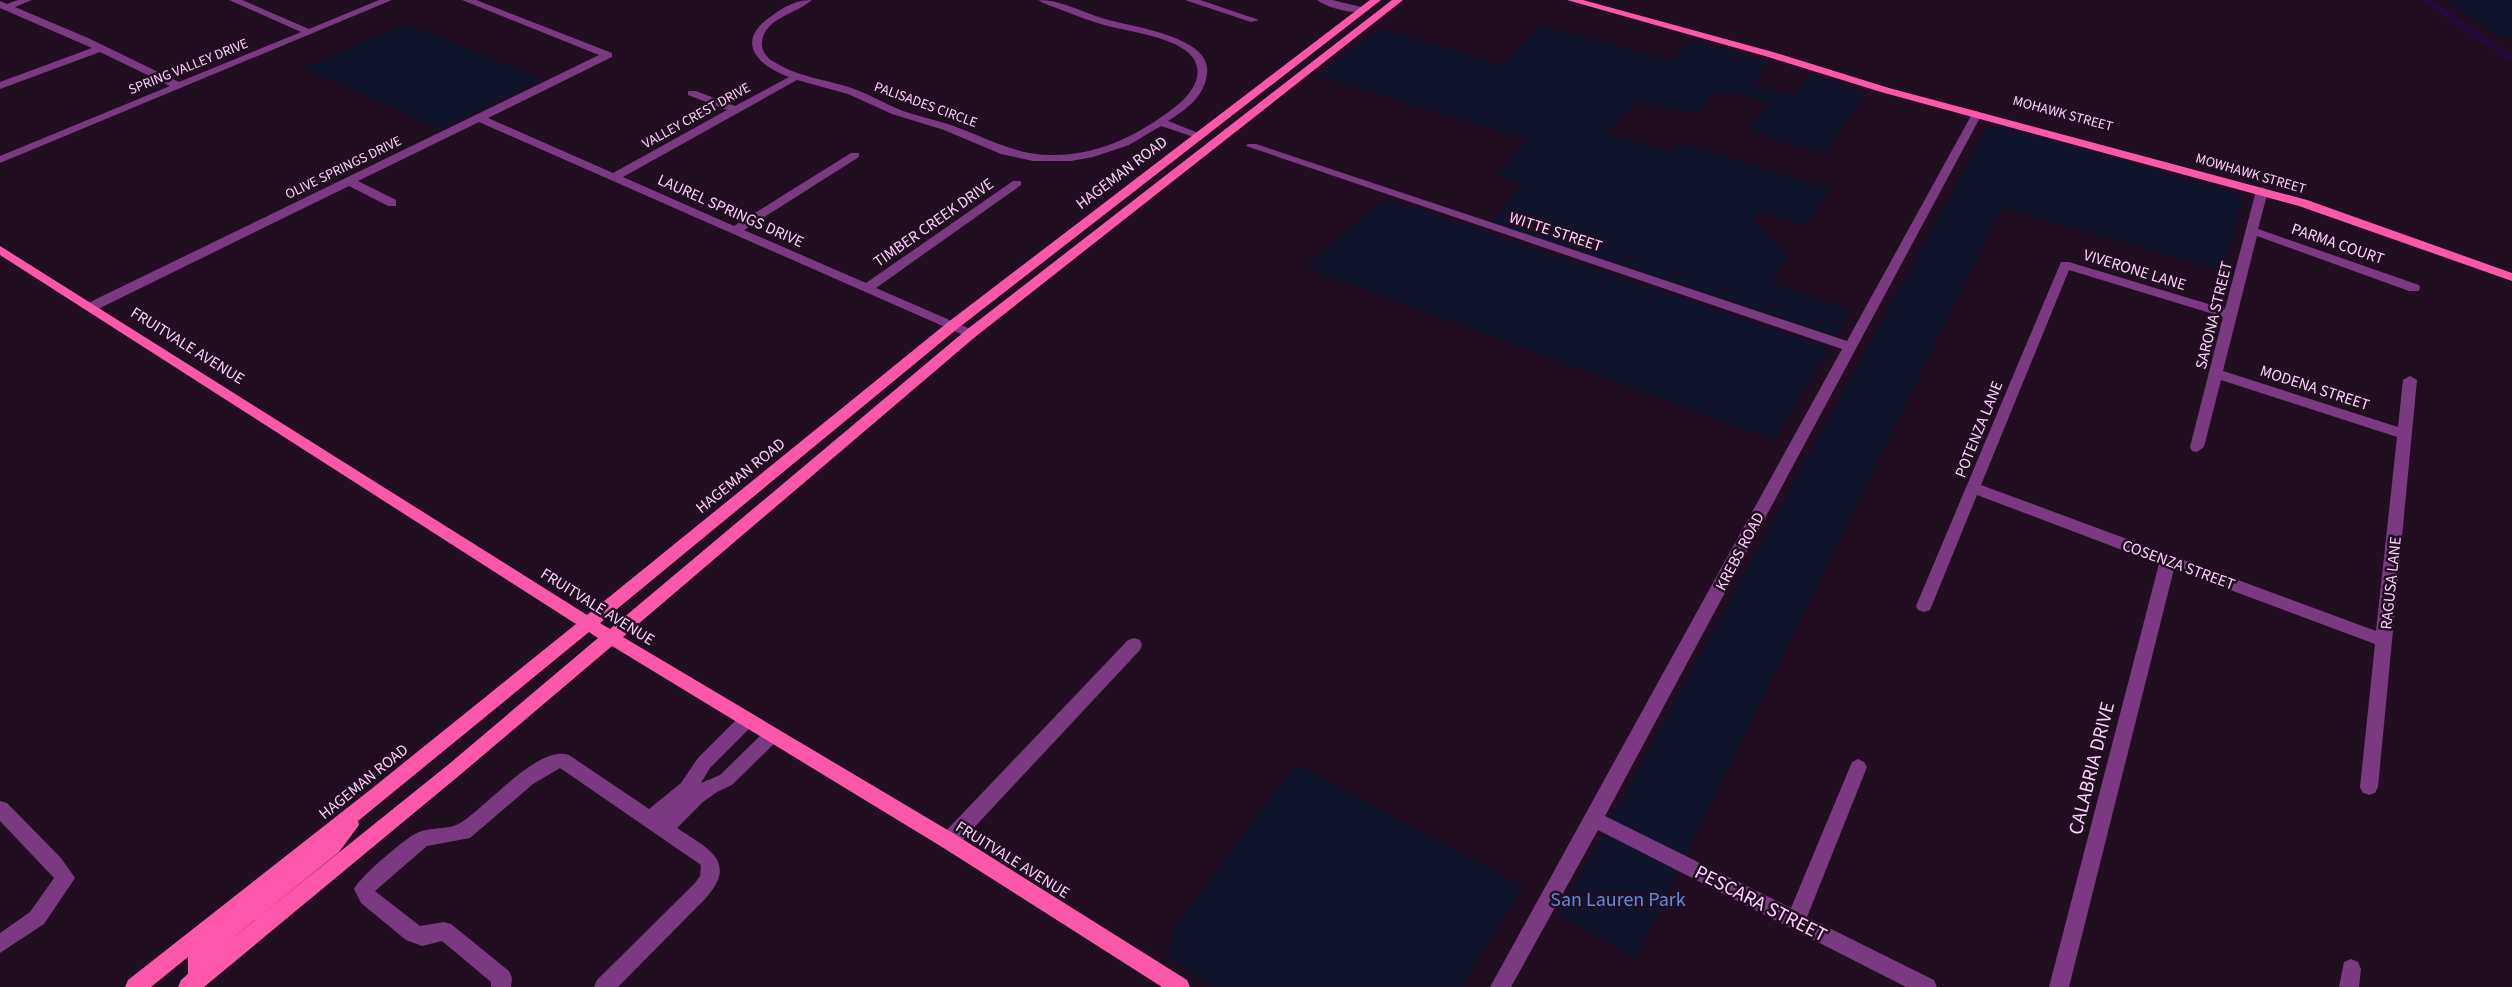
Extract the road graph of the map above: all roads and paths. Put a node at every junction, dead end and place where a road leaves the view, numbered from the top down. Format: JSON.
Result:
{"nodes":[{"id":1,"x":27,"y":0,"type":"edge"},
{"id":2,"x":234,"y":0,"type":"edge"},
{"id":3,"x":387,"y":0,"type":"edge"},
{"id":4,"x":467,"y":0,"type":"edge"},
{"id":5,"x":807,"y":0,"type":"edge"},
{"id":6,"x":1043,"y":0,"type":"edge"},
{"id":7,"x":1190,"y":0,"type":"edge"},
{"id":8,"x":1322,"y":0,"type":"edge"},
{"id":9,"x":1348,"y":0,"type":"edge"},
{"id":10,"x":1376,"y":0,"type":"edge"},
{"id":11,"x":1398,"y":0,"type":"edge"},
{"id":12,"x":1572,"y":0,"type":"edge"},
{"id":13,"x":1602,"y":0,"type":"edge"},
{"id":14,"x":4,"y":5,"type":"edge"},
{"id":15,"x":1365,"y":9,"type":"junction"},
{"id":16,"x":1254,"y":20,"type":"dead end"},
{"id":17,"x":309,"y":32,"type":"junction"},
{"id":18,"x":101,"y":48,"type":"junction"},
{"id":19,"x":1329,"y":52,"type":"junction"},
{"id":20,"x":792,"y":79,"type":"dead end"},
{"id":21,"x":0,"y":86,"type":"edge"},
{"id":22,"x":179,"y":86,"type":"junction"},
{"id":23,"x":692,"y":93,"type":"dead end"},
{"id":24,"x":736,"y":110,"type":"junction"},
{"id":25,"x":1977,"y":114,"type":"junction"},
{"id":26,"x":479,"y":118,"type":"junction"},
{"id":27,"x":1165,"y":119,"type":"junction"},
{"id":28,"x":1204,"y":133,"type":"junction"},
{"id":29,"x":1252,"y":146,"type":"dead end"},
{"id":30,"x":2139,"y":149,"type":"junction"},
{"id":31,"x":855,"y":155,"type":"dead end"},
{"id":32,"x":0,"y":159,"type":"edge"},
{"id":33,"x":614,"y":177,"type":"junction"},
{"id":34,"x":349,"y":181,"type":"junction"},
{"id":35,"x":1017,"y":183,"type":"dead end"},
{"id":36,"x":1161,"y":185,"type":"junction"},
{"id":37,"x":2262,"y":191,"type":"junction"},
{"id":38,"x":392,"y":203,"type":"dead end"},
{"id":39,"x":735,"y":230,"type":"junction"},
{"id":40,"x":2252,"y":231,"type":"junction"},
{"id":41,"x":2417,"y":232,"type":"junction"},
{"id":42,"x":0,"y":251,"type":"edge"},
{"id":43,"x":2065,"y":265,"type":"joint"},
{"id":44,"x":2512,"y":268,"type":"edge"},
{"id":45,"x":2512,"y":277,"type":"edge"},
{"id":46,"x":868,"y":288,"type":"junction"},
{"id":47,"x":2414,"y":288,"type":"dead end"},
{"id":48,"x":91,"y":307,"type":"junction"},
{"id":49,"x":2230,"y":315,"type":"junction"},
{"id":50,"x":952,"y":326,"type":"junction"},
{"id":51,"x":970,"y":334,"type":"junction"},
{"id":52,"x":1850,"y":347,"type":"junction"},
{"id":53,"x":2215,"y":373,"type":"junction"},
{"id":54,"x":2410,"y":380,"type":"dead end"},
{"id":55,"x":849,"y":411,"type":"junction"},
{"id":56,"x":2405,"y":434,"type":"junction"},
{"id":57,"x":2196,"y":447,"type":"dead end"},
{"id":58,"x":1973,"y":488,"type":"junction"},
{"id":59,"x":770,"y":503,"type":"junction"},
{"id":60,"x":2168,"y":560,"type":"junction"},
{"id":61,"x":1924,"y":606,"type":"dead end"},
{"id":62,"x":588,"y":623,"type":"junction"},
{"id":63,"x":611,"y":638,"type":"junction"},
{"id":64,"x":2384,"y":641,"type":"junction"},
{"id":65,"x":1134,"y":645,"type":"dead end"},
{"id":66,"x":747,"y":720,"type":"junction"},
{"id":67,"x":772,"y":735,"type":"junction"},
{"id":68,"x":1858,"y":767,"type":"dead end"},
{"id":69,"x":704,"y":780,"type":"junction"},
{"id":70,"x":2369,"y":787,"type":"dead end"},
{"id":71,"x":376,"y":796,"type":"junction"},
{"id":72,"x":0,"y":809,"type":"edge"},
{"id":73,"x":1594,"y":819,"type":"junction"},
{"id":74,"x":656,"y":825,"type":"junction"},
{"id":75,"x":949,"y":841,"type":"junction"},
{"id":76,"x":1796,"y":920,"type":"junction"},
{"id":77,"x":0,"y":944,"type":"edge"},
{"id":78,"x":198,"y":984,"type":"edge"},
{"id":79,"x":135,"y":987,"type":"edge"},
{"id":80,"x":501,"y":987,"type":"edge"},
{"id":81,"x":604,"y":987,"type":"edge"},
{"id":82,"x":1180,"y":987,"type":"edge"},
{"id":83,"x":1500,"y":987,"type":"edge"},
{"id":84,"x":1927,"y":987,"type":"edge"},
{"id":85,"x":2059,"y":987,"type":"edge"}],
"edges":[{"from":1,"to":14,"type":"street"},
{"from":2,"to":17,"type":"street"},
{"from":3,"to":17,"type":"street","name":"SPRING VALLEY DRIVE"},
{"from":4,"to":26,"type":"street","name":"OLIVE SPRINGS DRIVE"},
{"from":5,"to":27,"type":"street","name":"PALISADES CIRCLE"},
{"from":6,"to":27,"type":"street","name":"PALISADES CIRCLE"},
{"from":7,"to":16,"type":"street"},
{"from":8,"to":15,"type":"street"},
{"from":9,"to":15,"type":"street"},
{"from":10,"to":15,"type":"main road","name":"HAGEMAN ROAD"},
{"from":11,"to":19,"type":"main road","name":"HAGEMAN ROAD"},
{"from":12,"to":25,"type":"main road"},
{"from":13,"to":30,"type":"main road","name":"MOHAWK STREET"},
{"from":14,"to":18,"type":"street"},
{"from":15,"to":19,"type":"main road"},
{"from":15,"to":28,"type":"main road","name":"HAGEMAN ROAD"},
{"from":17,"to":22,"type":"street","name":"SPRING VALLEY DRIVE"},
{"from":18,"to":21,"type":"street"},
{"from":18,"to":22,"type":"street"},
{"from":19,"to":36,"type":"main road","name":"HAGEMAN ROAD"},
{"from":20,"to":24,"type":"street","name":"VALLEY CREST DRIVE"},
{"from":22,"to":32,"type":"street","name":"SPRING VALLEY DRIVE"},
{"from":23,"to":24,"type":"street"},
{"from":24,"to":33,"type":"street","name":"VALLEY CREST DRIVE"},
{"from":25,"to":30,"type":"main road"},
{"from":25,"to":37,"type":"main road","name":"MOWHAWK STREET"},
{"from":25,"to":52,"type":"street","name":"KREBS ROAD"},
{"from":26,"to":33,"type":"street","name":"LAUREL SPRINGS DRIVE"},
{"from":26,"to":34,"type":"street","name":"OLIVE SPRINGS DRIVE"},
{"from":27,"to":28,"type":"street"},
{"from":28,"to":36,"type":"main road"},
{"from":28,"to":50,"type":"main road","name":"HAGEMAN ROAD"},
{"from":29,"to":52,"type":"street","name":"WITTE STREET"},
{"from":30,"to":41,"type":"main road","name":"MOHAWK STREET"},
{"from":31,"to":39,"type":"street"},
{"from":33,"to":39,"type":"street","name":"LAUREL SPRINGS DRIVE"},
{"from":34,"to":38,"type":"street"},
{"from":34,"to":48,"type":"street","name":"OLIVE SPRINGS DRIVE"},
{"from":35,"to":46,"type":"street","name":"TIMBER CREEK DRIVE"},
{"from":36,"to":51,"type":"main road","name":"HAGEMAN ROAD"},
{"from":37,"to":40,"type":"street","name":"SARONA STREET"},
{"from":37,"to":41,"type":"main road"},
{"from":37,"to":45,"type":"main road","name":"MOWHAWK STREET"},
{"from":39,"to":46,"type":"street","name":"LAUREL SPRINGS DRIVE"},
{"from":40,"to":47,"type":"street","name":"PARMA COURT"},
{"from":40,"to":49,"type":"street","name":"SARONA STREET"},
{"from":41,"to":44,"type":"main road","name":"MOHAWK STREET"},
{"from":42,"to":48,"type":"main road","name":"FRUITVALE AVENUE"},
{"from":43,"to":49,"type":"street","name":"VIVERONE LANE"},
{"from":43,"to":58,"type":"street","name":"POTENZA LANE"},
{"from":46,"to":50,"type":"street","name":"LAUREL SPRINGS DRIVE"},
{"from":48,"to":62,"type":"main road","name":"FRUITVALE AVENUE"},
{"from":49,"to":53,"type":"street","name":"SARONA STREET"},
{"from":50,"to":51,"type":"street","name":"LAUREL SPRINGS DRIVE"},
{"from":50,"to":55,"type":"main road","name":"HAGEMAN ROAD"},
{"from":51,"to":59,"type":"main road","name":"HAGEMAN ROAD"},
{"from":52,"to":73,"type":"street","name":"KREBS ROAD"},
{"from":53,"to":56,"type":"street","name":"MODENA STREET"},
{"from":53,"to":57,"type":"street","name":"SARONA STREET"},
{"from":54,"to":56,"type":"street","name":"RAGUSA LANE"},
{"from":55,"to":59,"type":"main road"},
{"from":55,"to":62,"type":"main road","name":"HAGEMAN ROAD"},
{"from":56,"to":64,"type":"street","name":"RAGUSA LANE"},
{"from":58,"to":60,"type":"street","name":"COSENZA STREET"},
{"from":58,"to":61,"type":"street","name":"POTENZA LANE"},
{"from":59,"to":63,"type":"main road","name":"HAGEMAN ROAD"},
{"from":60,"to":64,"type":"street","name":"COSENZA STREET"},
{"from":60,"to":85,"type":"street","name":"CALABRIA DRIVE"},
{"from":62,"to":63,"type":"main road","name":"FRUITVALE AVENUE"},
{"from":62,"to":71,"type":"main road","name":"HAGEMAN ROAD"},
{"from":63,"to":66,"type":"main road","name":"FRUITVALE AVENUE"},
{"from":63,"to":78,"type":"main road","name":"HAGEMAN ROAD"},
{"from":64,"to":70,"type":"street","name":"RAGUSA LANE"},
{"from":65,"to":75,"type":"street"},
{"from":66,"to":67,"type":"main road","name":"FRUITVALE AVENUE"},
{"from":66,"to":69,"type":"street"},
{"from":67,"to":69,"type":"street"},
{"from":67,"to":75,"type":"main road","name":"FRUITVALE AVENUE"},
{"from":68,"to":76,"type":"street"},
{"from":69,"to":74,"type":"street"},
{"from":71,"to":78,"type":"main road"},
{"from":71,"to":79,"type":"main road","name":"HAGEMAN ROAD"},
{"from":72,"to":77,"type":"street"},
{"from":73,"to":76,"type":"street","name":"PESCARA STREET"},
{"from":73,"to":83,"type":"street","name":"KREBS ROAD"},
{"from":74,"to":80,"type":"street"},
{"from":74,"to":81,"type":"street"},
{"from":75,"to":82,"type":"main road","name":"FRUITVALE AVENUE"},
{"from":76,"to":84,"type":"street","name":"PESCARA STREET"}]}
